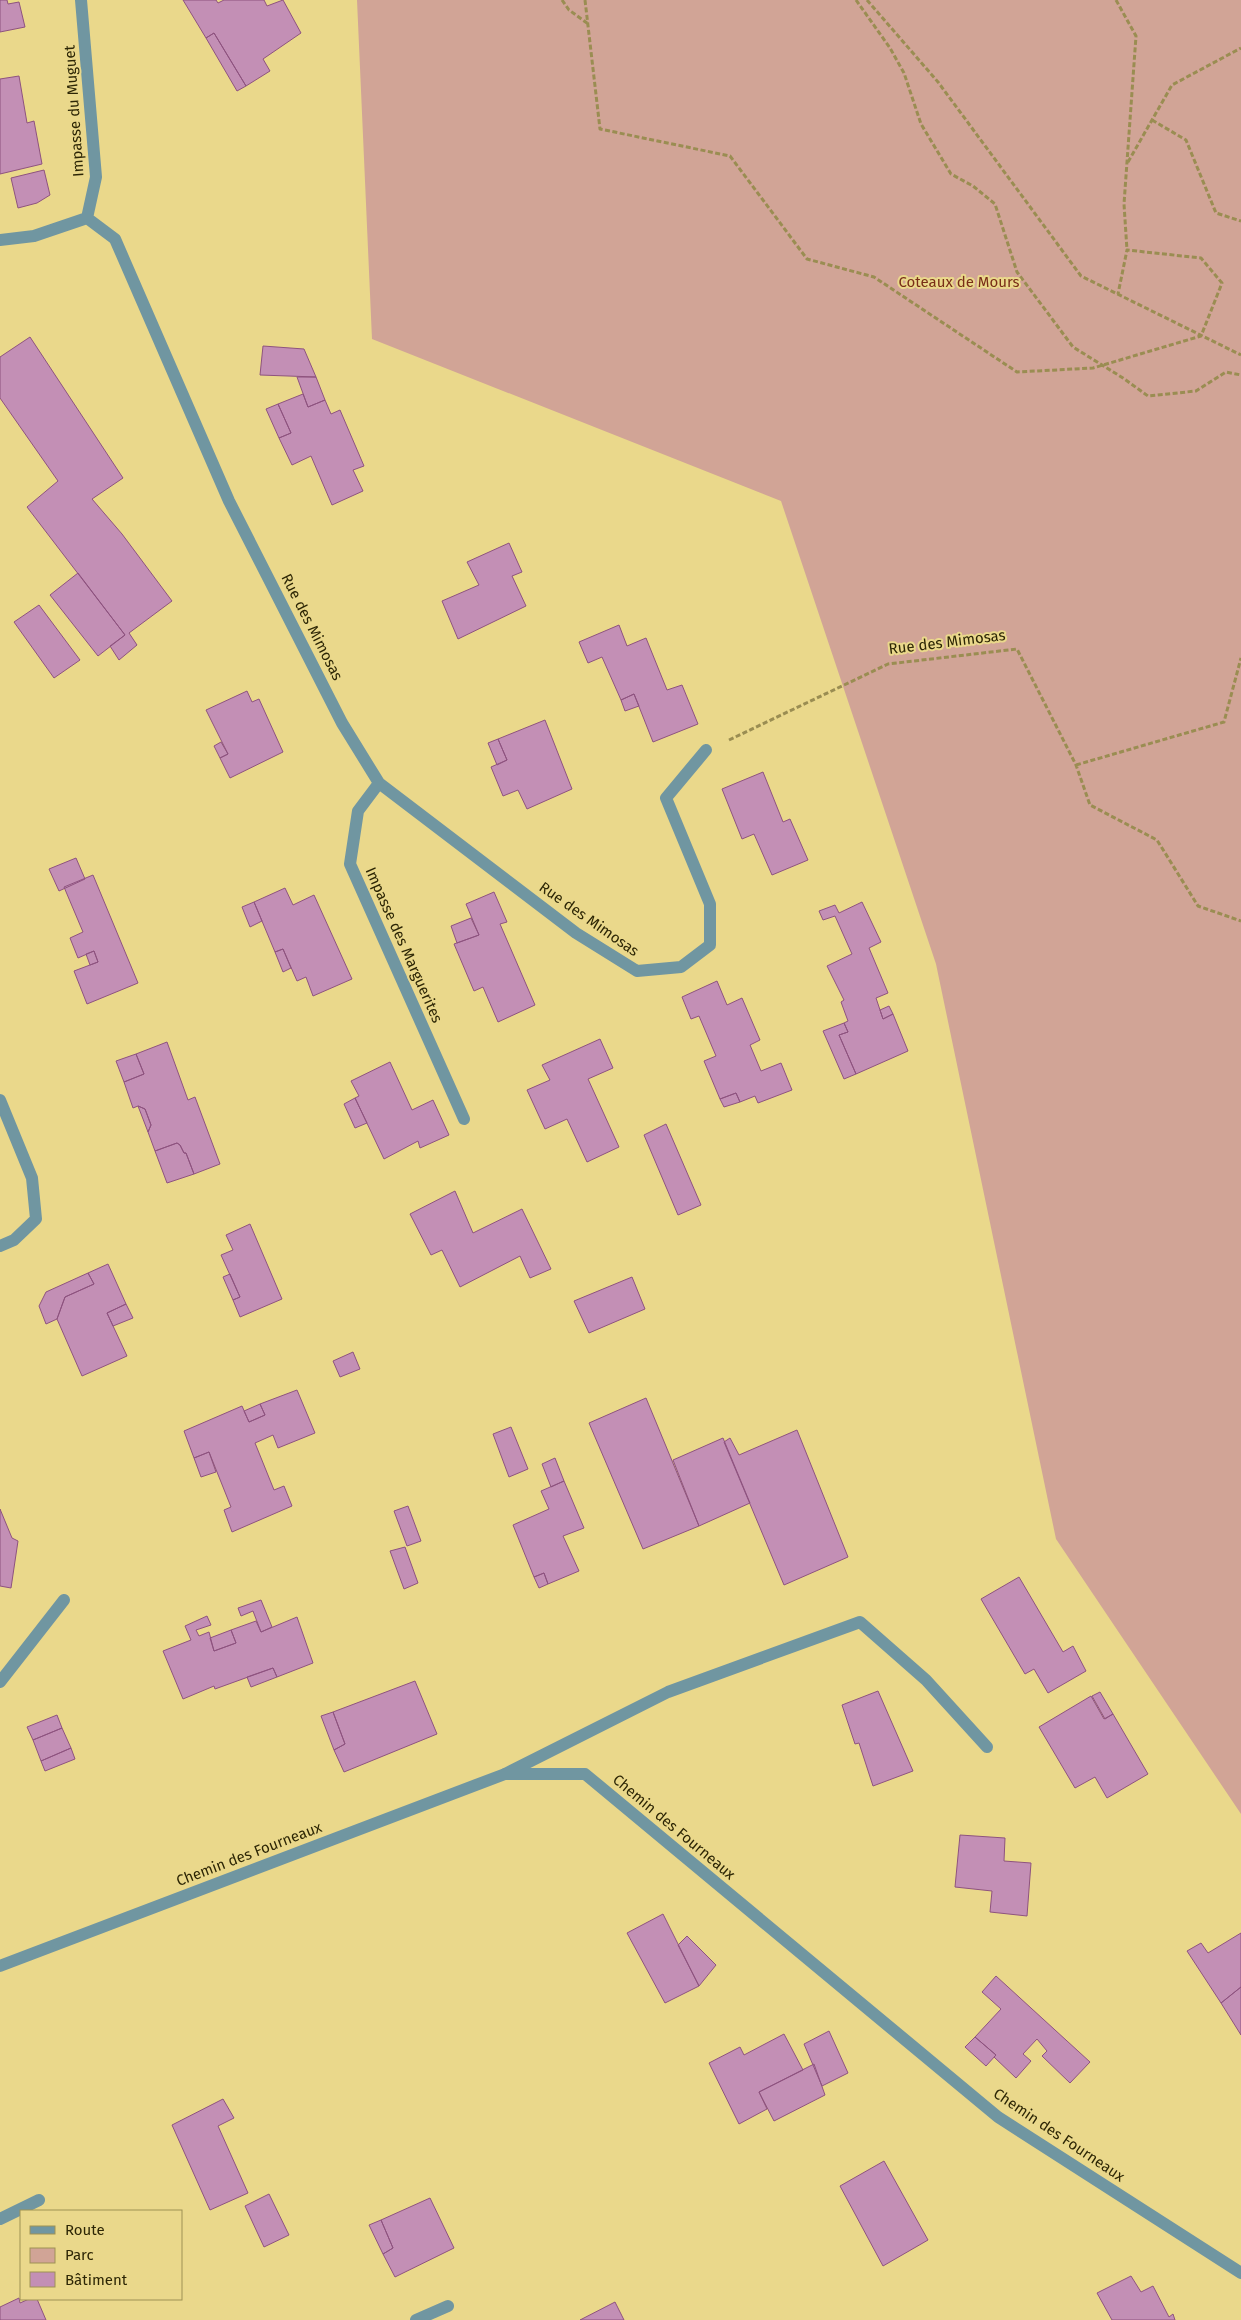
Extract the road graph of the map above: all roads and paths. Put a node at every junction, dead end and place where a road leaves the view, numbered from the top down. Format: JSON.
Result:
{"nodes":[{"id":1,"x":81,"y":0,"type":"edge"},
{"id":2,"x":562,"y":0,"type":"edge"},
{"id":3,"x":585,"y":0,"type":"edge"},
{"id":4,"x":856,"y":0,"type":"edge"},
{"id":5,"x":867,"y":0,"type":"edge"},
{"id":6,"x":1116,"y":0,"type":"edge"},
{"id":7,"x":588,"y":23,"type":"junction"},
{"id":8,"x":1241,"y":48,"type":"edge"},
{"id":9,"x":1152,"y":120,"type":"junction"},
{"id":10,"x":1128,"y":163,"type":"junction"},
{"id":11,"x":86,"y":218,"type":"junction"},
{"id":12,"x":1241,"y":221,"type":"edge"},
{"id":13,"x":0,"y":240,"type":"edge"},
{"id":14,"x":1127,"y":250,"type":"junction"},
{"id":15,"x":1118,"y":294,"type":"junction"},
{"id":16,"x":1202,"y":336,"type":"junction"},
{"id":17,"x":1241,"y":355,"type":"edge"},
{"id":18,"x":1102,"y":365,"type":"junction"},
{"id":19,"x":1241,"y":375,"type":"edge"},
{"id":20,"x":1241,"y":658,"type":"edge"},
{"id":21,"x":706,"y":750,"type":"joint"},
{"id":22,"x":1076,"y":765,"type":"junction"},
{"id":23,"x":379,"y":783,"type":"junction"},
{"id":24,"x":1241,"y":921,"type":"edge"},
{"id":25,"x":0,"y":1100,"type":"edge"},
{"id":26,"x":464,"y":1119,"type":"dead end"},
{"id":27,"x":0,"y":1246,"type":"edge"},
{"id":28,"x":64,"y":1600,"type":"dead end"},
{"id":29,"x":0,"y":1682,"type":"edge"},
{"id":30,"x":987,"y":1747,"type":"dead end"},
{"id":31,"x":505,"y":1774,"type":"junction"},
{"id":32,"x":0,"y":1966,"type":"edge"},
{"id":33,"x":39,"y":2200,"type":"dead end"},
{"id":34,"x":0,"y":2219,"type":"edge"},
{"id":35,"x":1241,"y":2273,"type":"edge"},
{"id":36,"x":448,"y":2306,"type":"dead end"},
{"id":37,"x":416,"y":2320,"type":"edge"}],
"edges":[{"from":1,"to":11,"type":"street","name":"Impasse du Muguet"},
{"from":2,"to":7,"type":"path"},
{"from":3,"to":7,"type":"path"},
{"from":4,"to":18,"type":"path"},
{"from":5,"to":15,"type":"path"},
{"from":6,"to":10,"type":"path"},
{"from":7,"to":18,"type":"path"},
{"from":8,"to":9,"type":"path"},
{"from":9,"to":10,"type":"path"},
{"from":9,"to":12,"type":"path"},
{"from":10,"to":14,"type":"path"},
{"from":11,"to":13,"type":"street"},
{"from":11,"to":23,"type":"street","name":"Rue des Mimosas"},
{"from":14,"to":15,"type":"path"},
{"from":14,"to":16,"type":"path"},
{"from":15,"to":16,"type":"path"},
{"from":16,"to":17,"type":"path"},
{"from":16,"to":18,"type":"path"},
{"from":18,"to":19,"type":"path"},
{"from":20,"to":22,"type":"path"},
{"from":21,"to":22,"type":"path","name":"Rue des Mimosas"},
{"from":21,"to":23,"type":"street","name":"Rue des Mimosas"},
{"from":22,"to":24,"type":"path","name":"Rue des Mimosas"},
{"from":23,"to":26,"type":"street","name":"Impasse des Marguerites"},
{"from":25,"to":27,"type":"street"},
{"from":28,"to":29,"type":"street"},
{"from":30,"to":31,"type":"street"},
{"from":31,"to":32,"type":"street","name":"Chemin des Fourneaux"},
{"from":31,"to":35,"type":"street","name":"Chemin des Fourneaux"},
{"from":33,"to":34,"type":"street"},
{"from":36,"to":37,"type":"street"}]}
